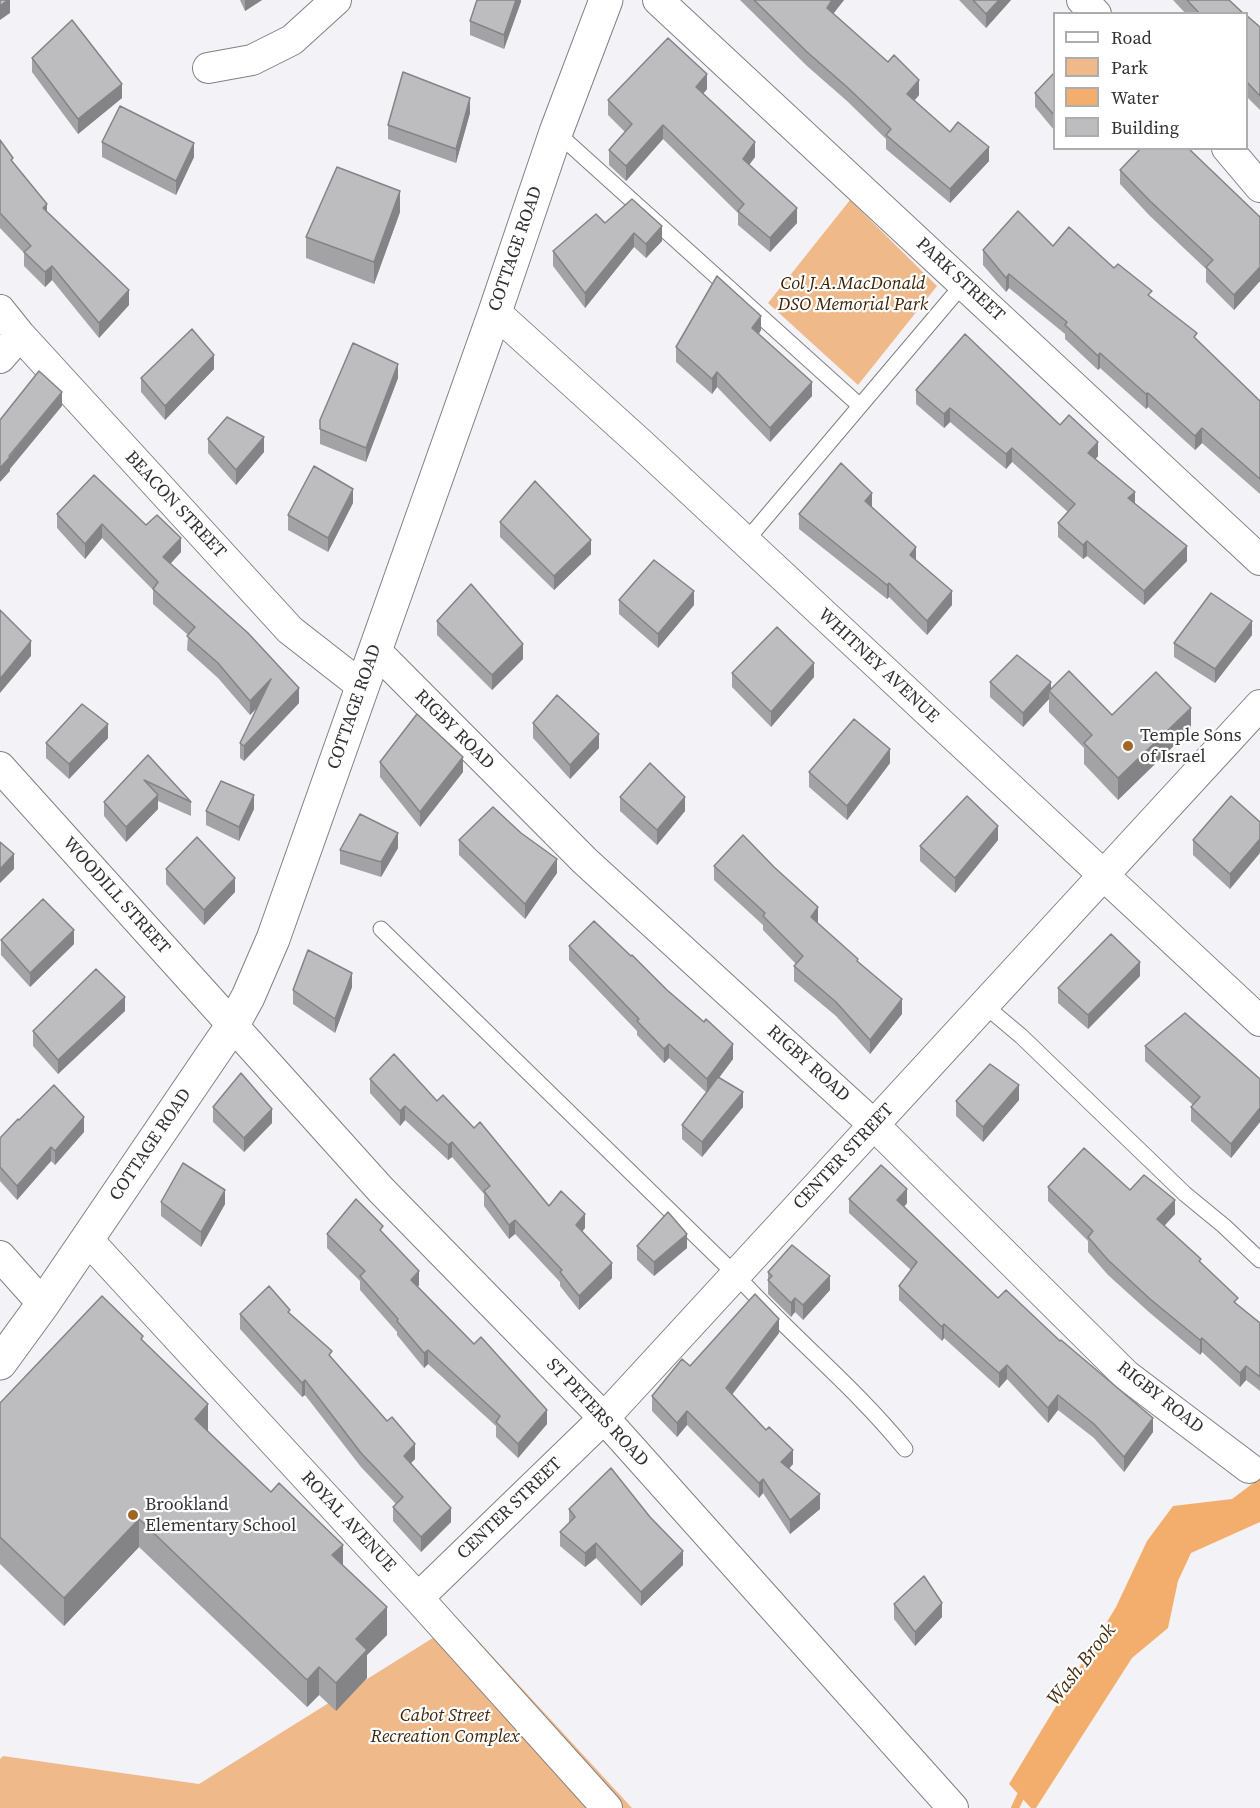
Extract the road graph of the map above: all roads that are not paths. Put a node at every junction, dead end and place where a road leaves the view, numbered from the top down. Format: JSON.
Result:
{"nodes":[{"id":1,"x":336,"y":0,"type":"edge"},
{"id":2,"x":606,"y":0,"type":"edge"},
{"id":3,"x":658,"y":0,"type":"edge"},
{"id":4,"x":1082,"y":0,"type":"edge"},
{"id":5,"x":1094,"y":12,"type":"edge"},
{"id":6,"x":208,"y":68,"type":"dead end"},
{"id":7,"x":556,"y":132,"type":"junction"},
{"id":8,"x":1229,"y":150,"type":"edge"},
{"id":9,"x":1260,"y":187,"type":"edge"},
{"id":10,"x":964,"y":283,"type":"junction"},
{"id":11,"x":0,"y":310,"type":"edge"},
{"id":12,"x":495,"y":312,"type":"junction"},
{"id":13,"x":20,"y":335,"type":"junction"},
{"id":14,"x":0,"y":358,"type":"edge"},
{"id":15,"x":859,"y":405,"type":"junction"},
{"id":16,"x":745,"y":542,"type":"junction"},
{"id":17,"x":1260,"y":560,"type":"edge"},
{"id":18,"x":375,"y":650,"type":"junction"},
{"id":19,"x":363,"y":687,"type":"junction"},
{"id":20,"x":1260,"y":705,"type":"edge"},
{"id":21,"x":0,"y":767,"type":"edge"},
{"id":22,"x":1104,"y":874,"type":"junction"},
{"id":23,"x":381,"y":929,"type":"dead end"},
{"id":24,"x":984,"y":1005,"type":"junction"},
{"id":25,"x":1260,"y":1021,"type":"edge"},
{"id":26,"x":232,"y":1026,"type":"junction"},
{"id":27,"x":874,"y":1125,"type":"junction"},
{"id":28,"x":87,"y":1239,"type":"junction"},
{"id":29,"x":0,"y":1256,"type":"edge"},
{"id":30,"x":1260,"y":1260,"type":"edge"},
{"id":31,"x":736,"y":1275,"type":"junction"},
{"id":32,"x":43,"y":1304,"type":"junction"},
{"id":33,"x":0,"y":1362,"type":"edge"},
{"id":34,"x":604,"y":1418,"type":"junction"},
{"id":35,"x":905,"y":1449,"type":"dead end"},
{"id":36,"x":1249,"y":1468,"type":"dead end"},
{"id":37,"x":418,"y":1598,"type":"junction"},
{"id":38,"x":607,"y":1808,"type":"edge"},
{"id":39,"x":953,"y":1808,"type":"edge"}],
"edges":[{"from":1,"to":6,"type":"street"},
{"from":2,"to":7,"type":"main road","name":"COTTAGE ROAD"},
{"from":3,"to":10,"type":"street","name":"PARK STREET"},
{"from":4,"to":5,"type":"street"},
{"from":7,"to":12,"type":"main road","name":"COTTAGE ROAD"},
{"from":7,"to":15,"type":"lane"},
{"from":8,"to":9,"type":"street"},
{"from":10,"to":15,"type":"lane"},
{"from":10,"to":17,"type":"street","name":"PARK STREET"},
{"from":11,"to":13,"type":"street","name":"BEACON STREET"},
{"from":12,"to":16,"type":"street","name":"WHITNEY AVENUE"},
{"from":12,"to":18,"type":"main road","name":"COTTAGE ROAD"},
{"from":13,"to":14,"type":"street"},
{"from":13,"to":19,"type":"street","name":"BEACON STREET"},
{"from":15,"to":16,"type":"lane"},
{"from":16,"to":22,"type":"street","name":"WHITNEY AVENUE"},
{"from":18,"to":19,"type":"main road","name":"COTTAGE ROAD"},
{"from":18,"to":27,"type":"street","name":"RIGBY ROAD"},
{"from":19,"to":26,"type":"main road","name":"COTTAGE ROAD"},
{"from":20,"to":22,"type":"street","name":"CENTER STREET"},
{"from":21,"to":26,"type":"street","name":"WOODILL STREET"},
{"from":22,"to":24,"type":"street","name":"CENTER STREET"},
{"from":22,"to":25,"type":"street","name":"WHITNEY AVENUE"},
{"from":23,"to":31,"type":"lane"},
{"from":24,"to":27,"type":"street","name":"CENTER STREET"},
{"from":24,"to":30,"type":"lane"},
{"from":26,"to":28,"type":"main road","name":"COTTAGE ROAD"},
{"from":26,"to":34,"type":"street","name":"ST PETERS ROAD"},
{"from":27,"to":31,"type":"street","name":"CENTER STREET"},
{"from":27,"to":36,"type":"street","name":"RIGBY ROAD"},
{"from":28,"to":32,"type":"main road","name":"COTTAGE ROAD"},
{"from":28,"to":37,"type":"street","name":"ROYAL AVENUE"},
{"from":29,"to":32,"type":"street"},
{"from":31,"to":34,"type":"street","name":"CENTER STREET"},
{"from":31,"to":35,"type":"lane"},
{"from":32,"to":33,"type":"main road","name":"COTTAGE ROAD"},
{"from":34,"to":37,"type":"street","name":"CENTER STREET"},
{"from":34,"to":39,"type":"street","name":"ST PETERS ROAD"},
{"from":37,"to":38,"type":"street","name":"ROYAL AVENUE"}]}
